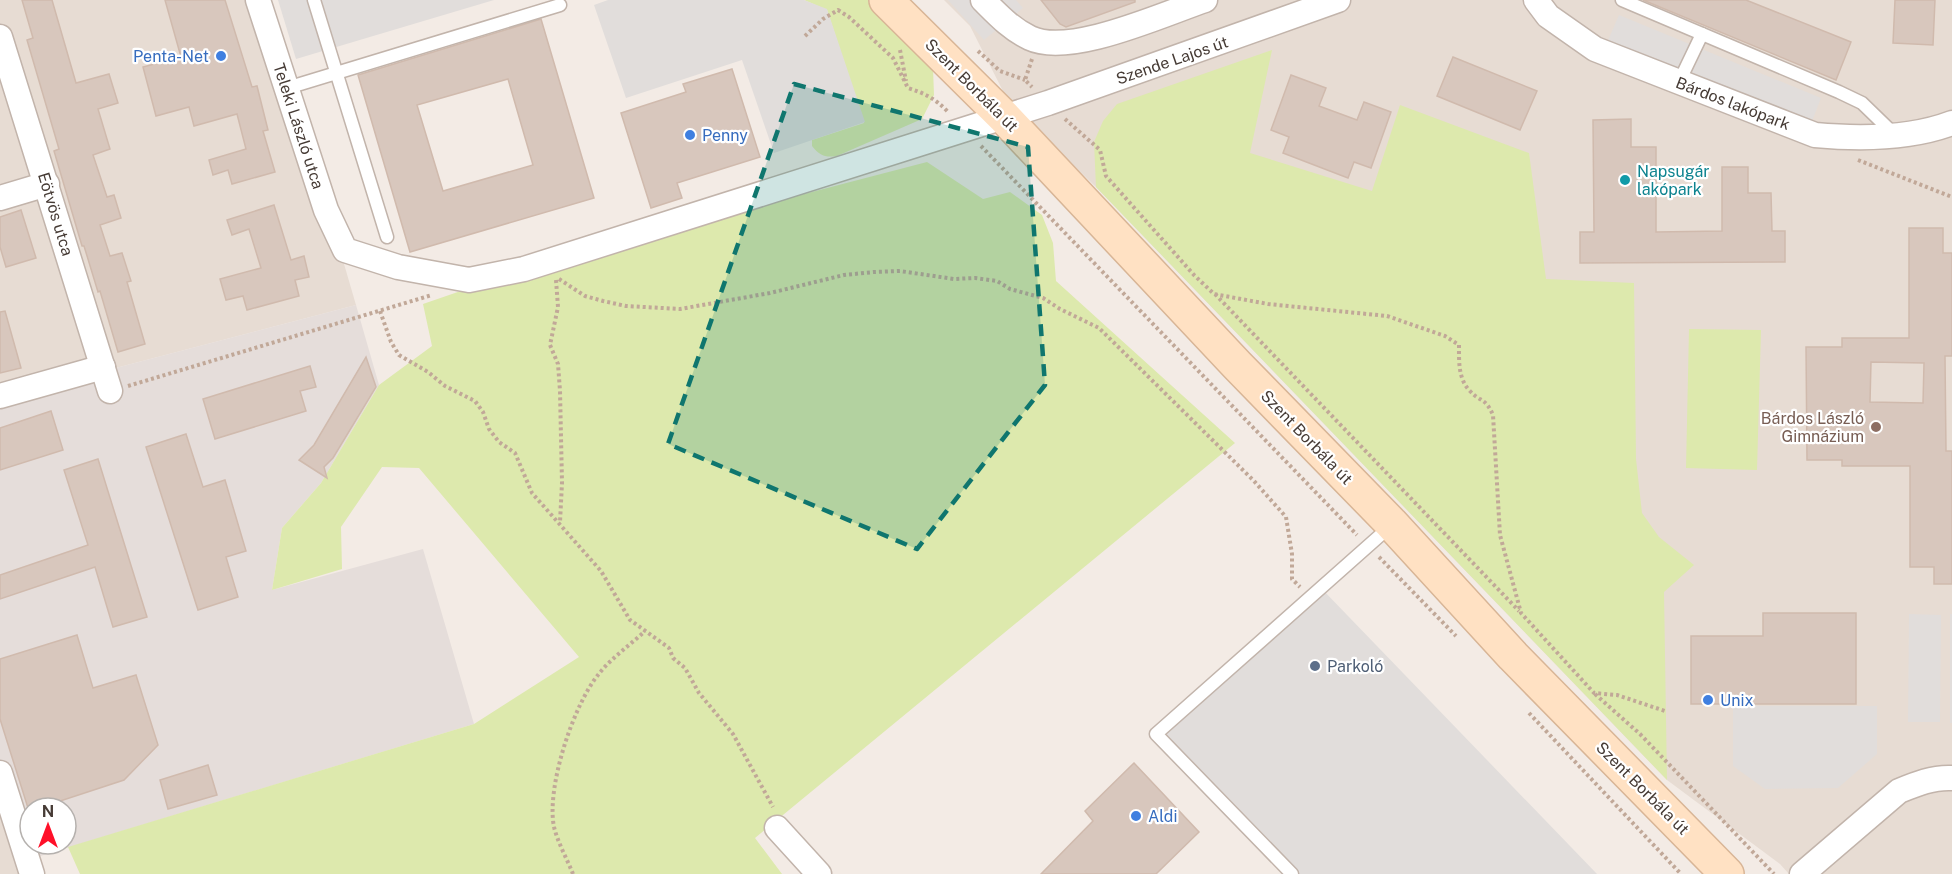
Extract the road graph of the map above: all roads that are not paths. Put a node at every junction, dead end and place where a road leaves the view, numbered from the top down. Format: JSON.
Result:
{"nodes":[{"id":1,"x":258,"y":0,"type":"edge"},
{"id":2,"x":314,"y":0,"type":"edge"},
{"id":3,"x":886,"y":0,"type":"edge"},
{"id":4,"x":984,"y":0,"type":"edge"},
{"id":5,"x":1205,"y":0,"type":"edge"},
{"id":6,"x":1338,"y":0,"type":"edge"},
{"id":7,"x":1536,"y":0,"type":"edge"},
{"id":8,"x":1622,"y":0,"type":"edge"},
{"id":9,"x":561,"y":5,"type":"dead end"},
{"id":10,"x":1702,"y":34,"type":"junction"},
{"id":11,"x":0,"y":37,"type":"edge"},
{"id":12,"x":337,"y":73,"type":"junction"},
{"id":13,"x":1678,"y":82,"type":"junction"},
{"id":14,"x":287,"y":88,"type":"junction"},
{"id":15,"x":1004,"y":117,"type":"junction"},
{"id":16,"x":1952,"y":123,"type":"edge"},
{"id":17,"x":1895,"y":135,"type":"junction"},
{"id":18,"x":47,"y":184,"type":"junction"},
{"id":19,"x":0,"y":198,"type":"edge"},
{"id":20,"x":387,"y":237,"type":"dead end"},
{"id":21,"x":469,"y":280,"type":"joint"},
{"id":22,"x":103,"y":367,"type":"junction"},
{"id":23,"x":110,"y":391,"type":"road end"},
{"id":24,"x":0,"y":396,"type":"edge"},
{"id":25,"x":1390,"y":523,"type":"junction"},
{"id":26,"x":0,"y":773,"type":"edge"},
{"id":27,"x":1952,"y":778,"type":"edge"},
{"id":28,"x":5,"y":807,"type":"edge"},
{"id":29,"x":777,"y":828,"type":"road end"},
{"id":30,"x":32,"y":874,"type":"edge"},
{"id":31,"x":819,"y":874,"type":"edge"},
{"id":32,"x":1292,"y":874,"type":"edge"},
{"id":33,"x":1728,"y":874,"type":"edge"},
{"id":34,"x":1802,"y":874,"type":"edge"}],
"edges":[{"from":1,"to":14,"type":"street","name":"Teleki László utca"},
{"from":2,"to":12,"type":"lane"},
{"from":3,"to":15,"type":"street","name":"Szent Borbála út"},
{"from":4,"to":5,"type":"street"},
{"from":6,"to":15,"type":"street","name":"Szende Lajos út"},
{"from":7,"to":13,"type":"street","name":"Bárdos lakópark"},
{"from":8,"to":10,"type":"lane"},
{"from":9,"to":12,"type":"lane"},
{"from":10,"to":13,"type":"lane"},
{"from":10,"to":17,"type":"lane"},
{"from":11,"to":18,"type":"street","name":"Eötvös utca"},
{"from":12,"to":14,"type":"lane"},
{"from":12,"to":20,"type":"lane"},
{"from":13,"to":17,"type":"street","name":"Bárdos lakópark"},
{"from":14,"to":21,"type":"street","name":"Teleki László utca"},
{"from":15,"to":21,"type":"street","name":"Szende Lajos út"},
{"from":15,"to":25,"type":"street","name":"Szent Borbála út"},
{"from":16,"to":17,"type":"street","name":"Bárdos lakópark"},
{"from":18,"to":19,"type":"street"},
{"from":18,"to":22,"type":"street","name":"Eötvös utca"},
{"from":22,"to":23,"type":"street","name":"Eötvös utca"},
{"from":22,"to":24,"type":"street"},
{"from":25,"to":32,"type":"lane"},
{"from":25,"to":33,"type":"street","name":"Szent Borbála út"},
{"from":26,"to":28,"type":"street"},
{"from":27,"to":34,"type":"street"},
{"from":28,"to":30,"type":"street"},
{"from":29,"to":31,"type":"street"}]}
